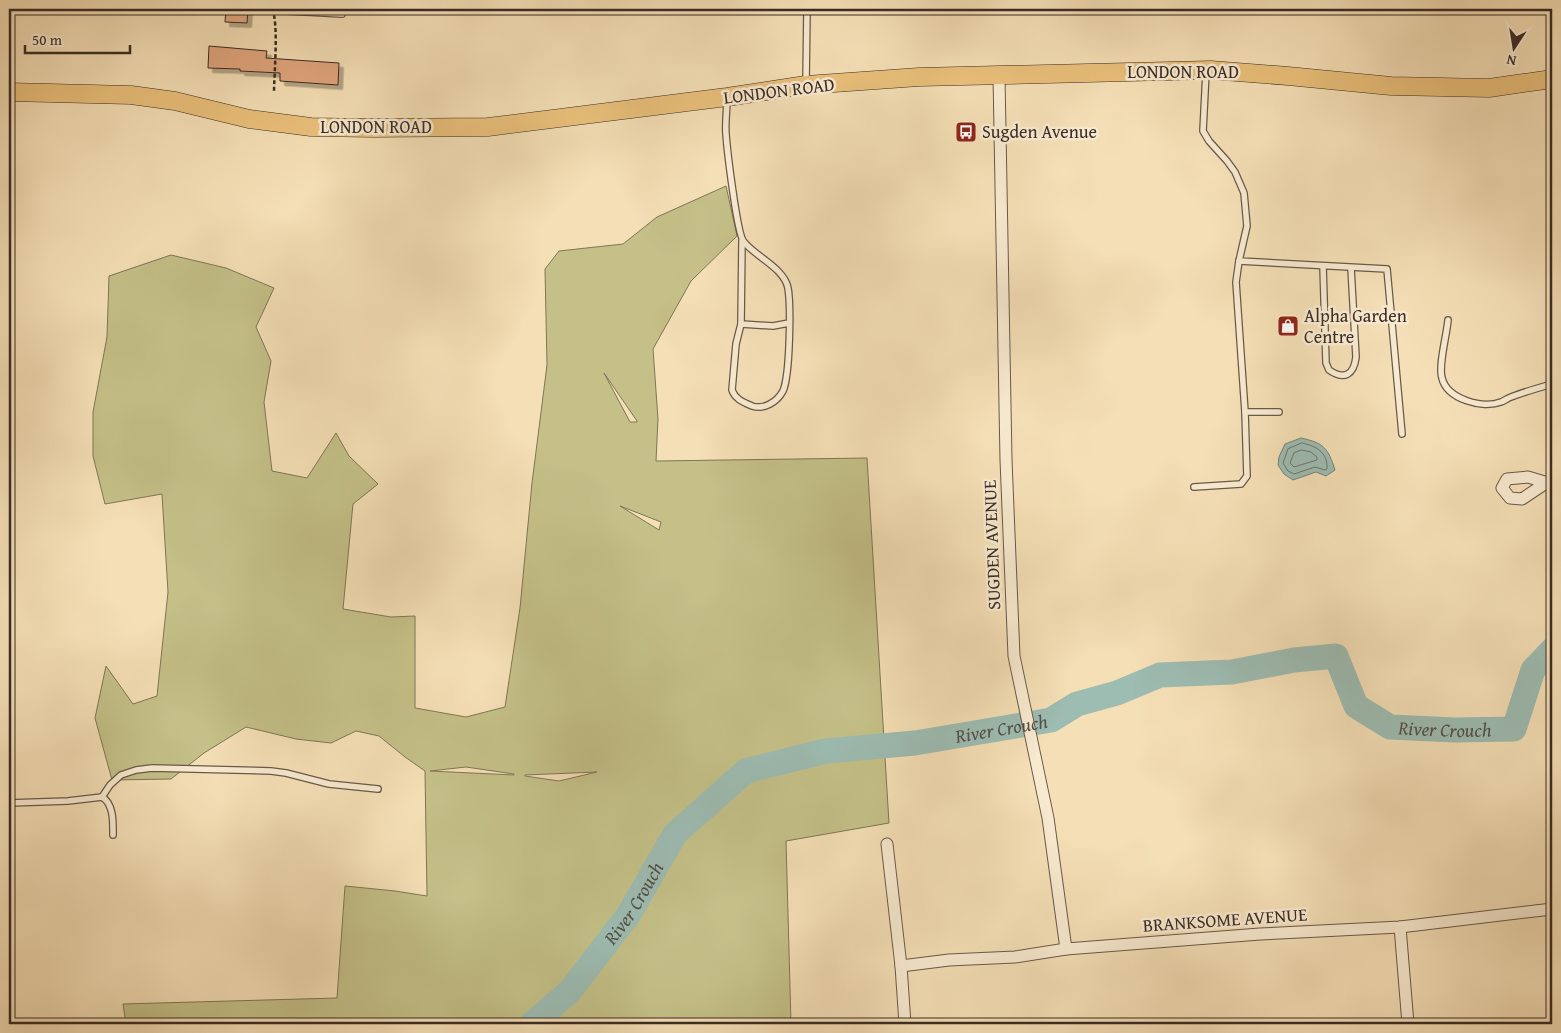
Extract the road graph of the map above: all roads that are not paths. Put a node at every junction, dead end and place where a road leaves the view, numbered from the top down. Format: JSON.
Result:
{"nodes":[{"id":1,"x":285,"y":9,"type":"edge"},
{"id":2,"x":807,"y":9,"type":"edge"},
{"id":3,"x":342,"y":14,"type":"dead end"},
{"id":4,"x":1206,"y":70,"type":"junction"},
{"id":5,"x":999,"y":76,"type":"junction"},
{"id":6,"x":1552,"y":79,"type":"edge"},
{"id":7,"x":806,"y":85,"type":"junction"},
{"id":8,"x":9,"y":92,"type":"edge"},
{"id":9,"x":728,"y":97,"type":"junction"},
{"id":10,"x":742,"y":241,"type":"junction"},
{"id":11,"x":1239,"y":261,"type":"junction"},
{"id":12,"x":1323,"y":266,"type":"junction"},
{"id":13,"x":1350,"y":268,"type":"junction"},
{"id":14,"x":1448,"y":320,"type":"dead end"},
{"id":15,"x":789,"y":323,"type":"junction"},
{"id":16,"x":741,"y":324,"type":"junction"},
{"id":17,"x":1552,"y":384,"type":"edge"},
{"id":18,"x":1245,"y":412,"type":"junction"},
{"id":19,"x":1279,"y":412,"type":"dead end"},
{"id":20,"x":1402,"y":434,"type":"dead end"},
{"id":21,"x":1194,"y":487,"type":"dead end"},
{"id":22,"x":378,"y":789,"type":"dead end"},
{"id":23,"x":102,"y":797,"type":"junction"},
{"id":24,"x":9,"y":803,"type":"edge"},
{"id":25,"x":114,"y":835,"type":"dead end"},
{"id":26,"x":888,"y":844,"type":"dead end"},
{"id":27,"x":1552,"y":909,"type":"edge"},
{"id":28,"x":1400,"y":927,"type":"junction"},
{"id":29,"x":1066,"y":949,"type":"junction"},
{"id":30,"x":901,"y":966,"type":"junction"},
{"id":31,"x":905,"y":1024,"type":"edge"},
{"id":32,"x":1408,"y":1024,"type":"edge"}],
"edges":[{"from":1,"to":3,"type":"lane"},
{"from":2,"to":7,"type":"lane"},
{"from":4,"to":5,"type":"main road","name":"LONDON ROAD"},
{"from":4,"to":6,"type":"main road","name":"LONDON ROAD"},
{"from":4,"to":11,"type":"lane"},
{"from":5,"to":7,"type":"main road","name":"LONDON ROAD"},
{"from":5,"to":29,"type":"street","name":"SUGDEN AVENUE"},
{"from":7,"to":9,"type":"main road","name":"LONDON ROAD"},
{"from":8,"to":9,"type":"main road","name":"LONDON ROAD"},
{"from":9,"to":10,"type":"lane"},
{"from":10,"to":15,"type":"lane"},
{"from":10,"to":16,"type":"lane"},
{"from":11,"to":12,"type":"lane"},
{"from":11,"to":18,"type":"lane"},
{"from":12,"to":13,"type":"lane"},
{"from":12,"to":13,"type":"lane"},
{"from":13,"to":20,"type":"lane"},
{"from":14,"to":17,"type":"lane"},
{"from":15,"to":16,"type":"lane"},
{"from":15,"to":16,"type":"lane"},
{"from":18,"to":19,"type":"lane"},
{"from":18,"to":21,"type":"lane"},
{"from":22,"to":23,"type":"lane"},
{"from":23,"to":24,"type":"lane"},
{"from":23,"to":25,"type":"lane"},
{"from":26,"to":30,"type":"street"},
{"from":27,"to":28,"type":"street","name":"BRANKSOME AVENUE"},
{"from":28,"to":29,"type":"street","name":"BRANKSOME AVENUE"},
{"from":28,"to":32,"type":"street"},
{"from":29,"to":30,"type":"street","name":"BRANKSOME AVENUE"},
{"from":30,"to":31,"type":"street"}]}
